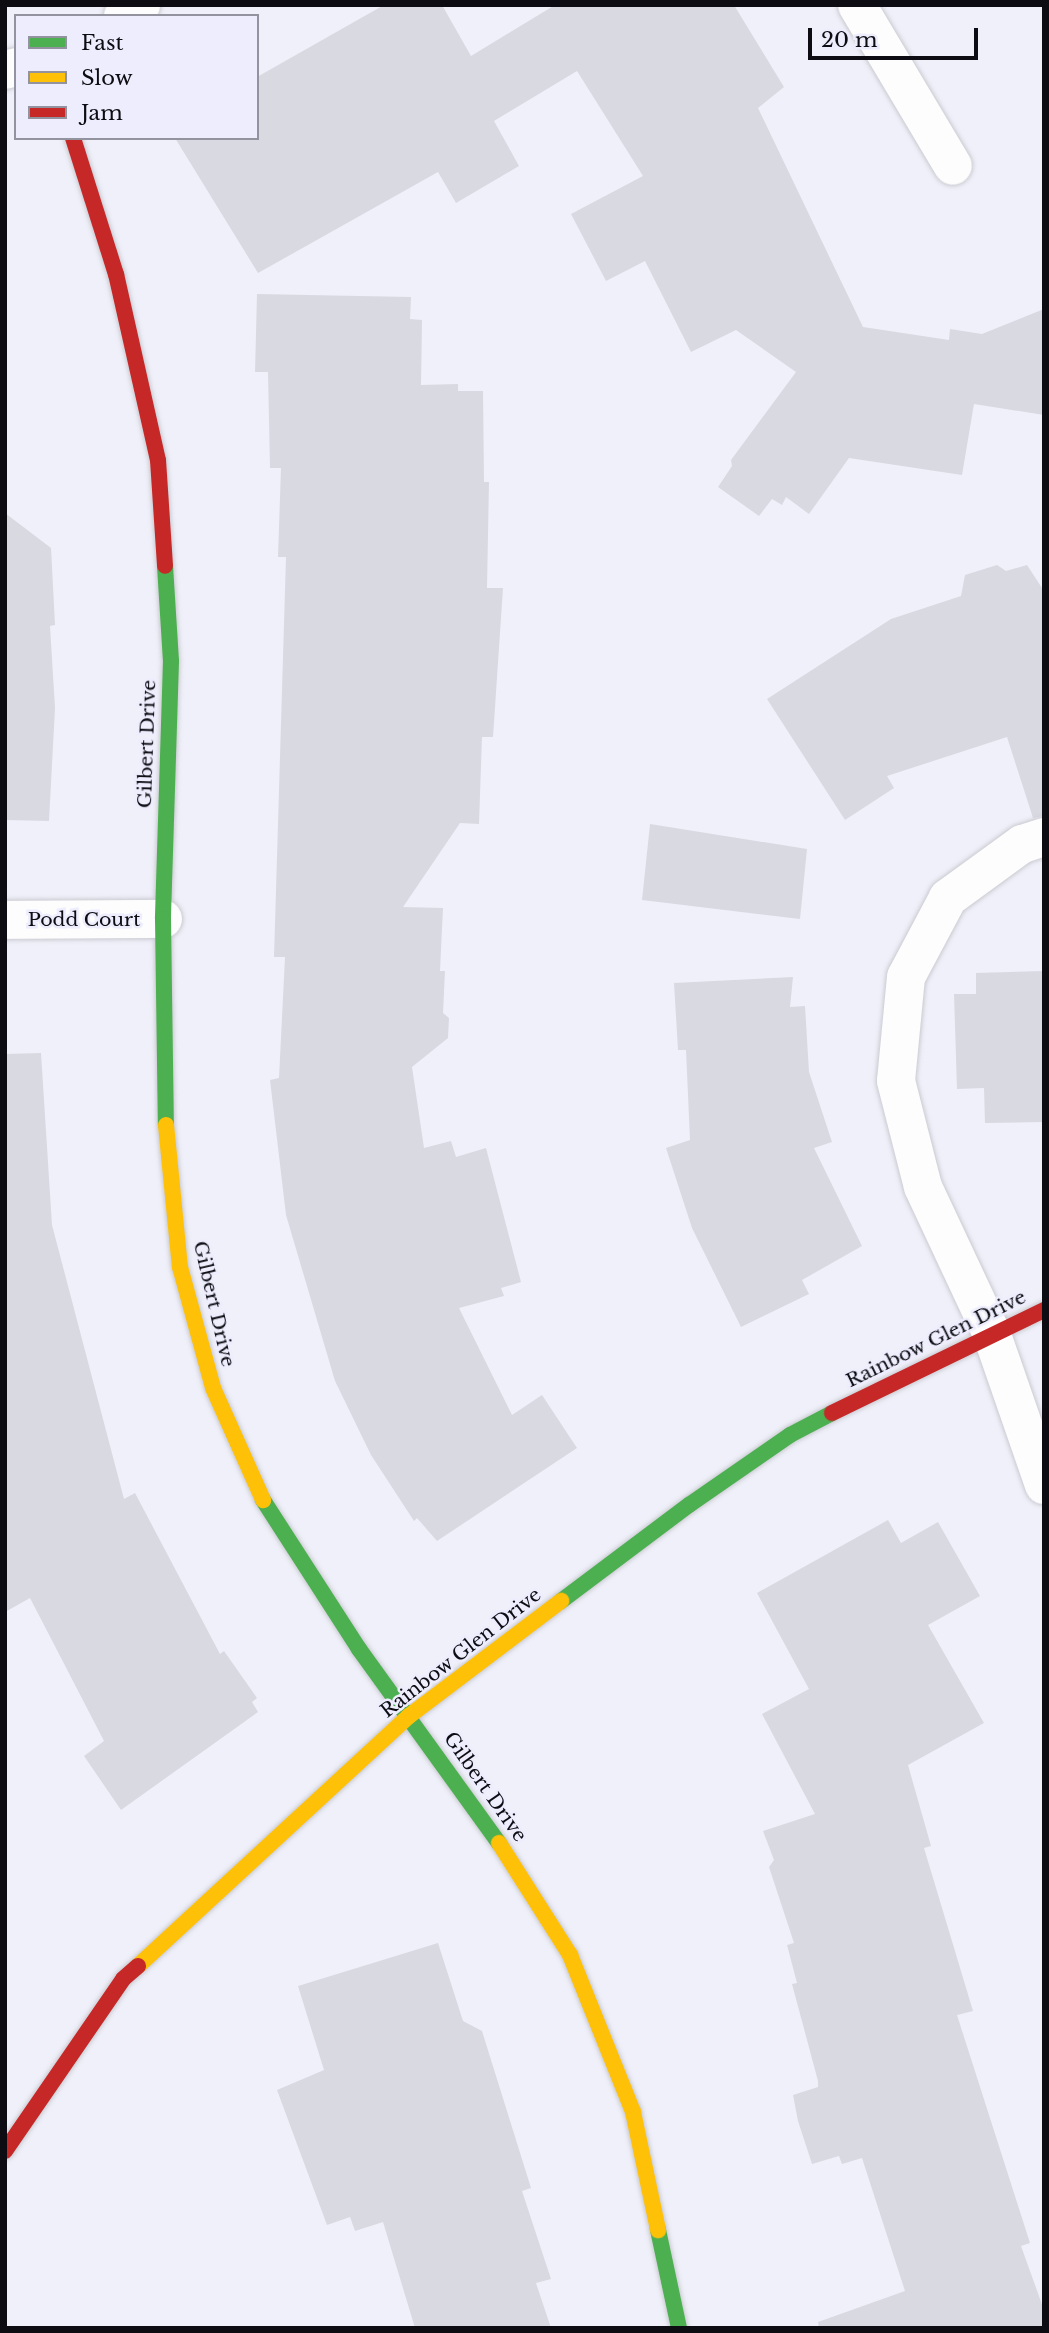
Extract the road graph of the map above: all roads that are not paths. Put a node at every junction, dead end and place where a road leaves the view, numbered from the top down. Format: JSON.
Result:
{"nodes":[{"id":1,"x":857,"y":5,"type":"edge"},
{"id":2,"x":74,"y":140,"type":"edge"},
{"id":3,"x":953,"y":166,"type":"dead end"},
{"id":4,"x":1044,"y":837,"type":"edge"},
{"id":5,"x":163,"y":919,"type":"junction"},
{"id":6,"x":5,"y":920,"type":"edge"},
{"id":7,"x":1044,"y":1311,"type":"edge"},
{"id":8,"x":991,"y":1332,"type":"junction"},
{"id":9,"x":1044,"y":1485,"type":"edge"},
{"id":10,"x":409,"y":1716,"type":"junction"},
{"id":11,"x":5,"y":2151,"type":"edge"},
{"id":12,"x":679,"y":2328,"type":"edge"}],
"edges":[{"from":1,"to":3,"type":"street"},
{"from":2,"to":5,"type":"street","name":"Gilbert Drive"},
{"from":4,"to":8,"type":"street"},
{"from":5,"to":6,"type":"street","name":"Podd Court"},
{"from":5,"to":10,"type":"street","name":"Gilbert Drive"},
{"from":7,"to":8,"type":"street","name":"Rainbow Glen Drive"},
{"from":8,"to":9,"type":"street"},
{"from":8,"to":10,"type":"street","name":"Rainbow Glen Drive"},
{"from":10,"to":11,"type":"street","name":"Rainbow Glen Drive"},
{"from":10,"to":12,"type":"street","name":"Gilbert Drive"}]}
